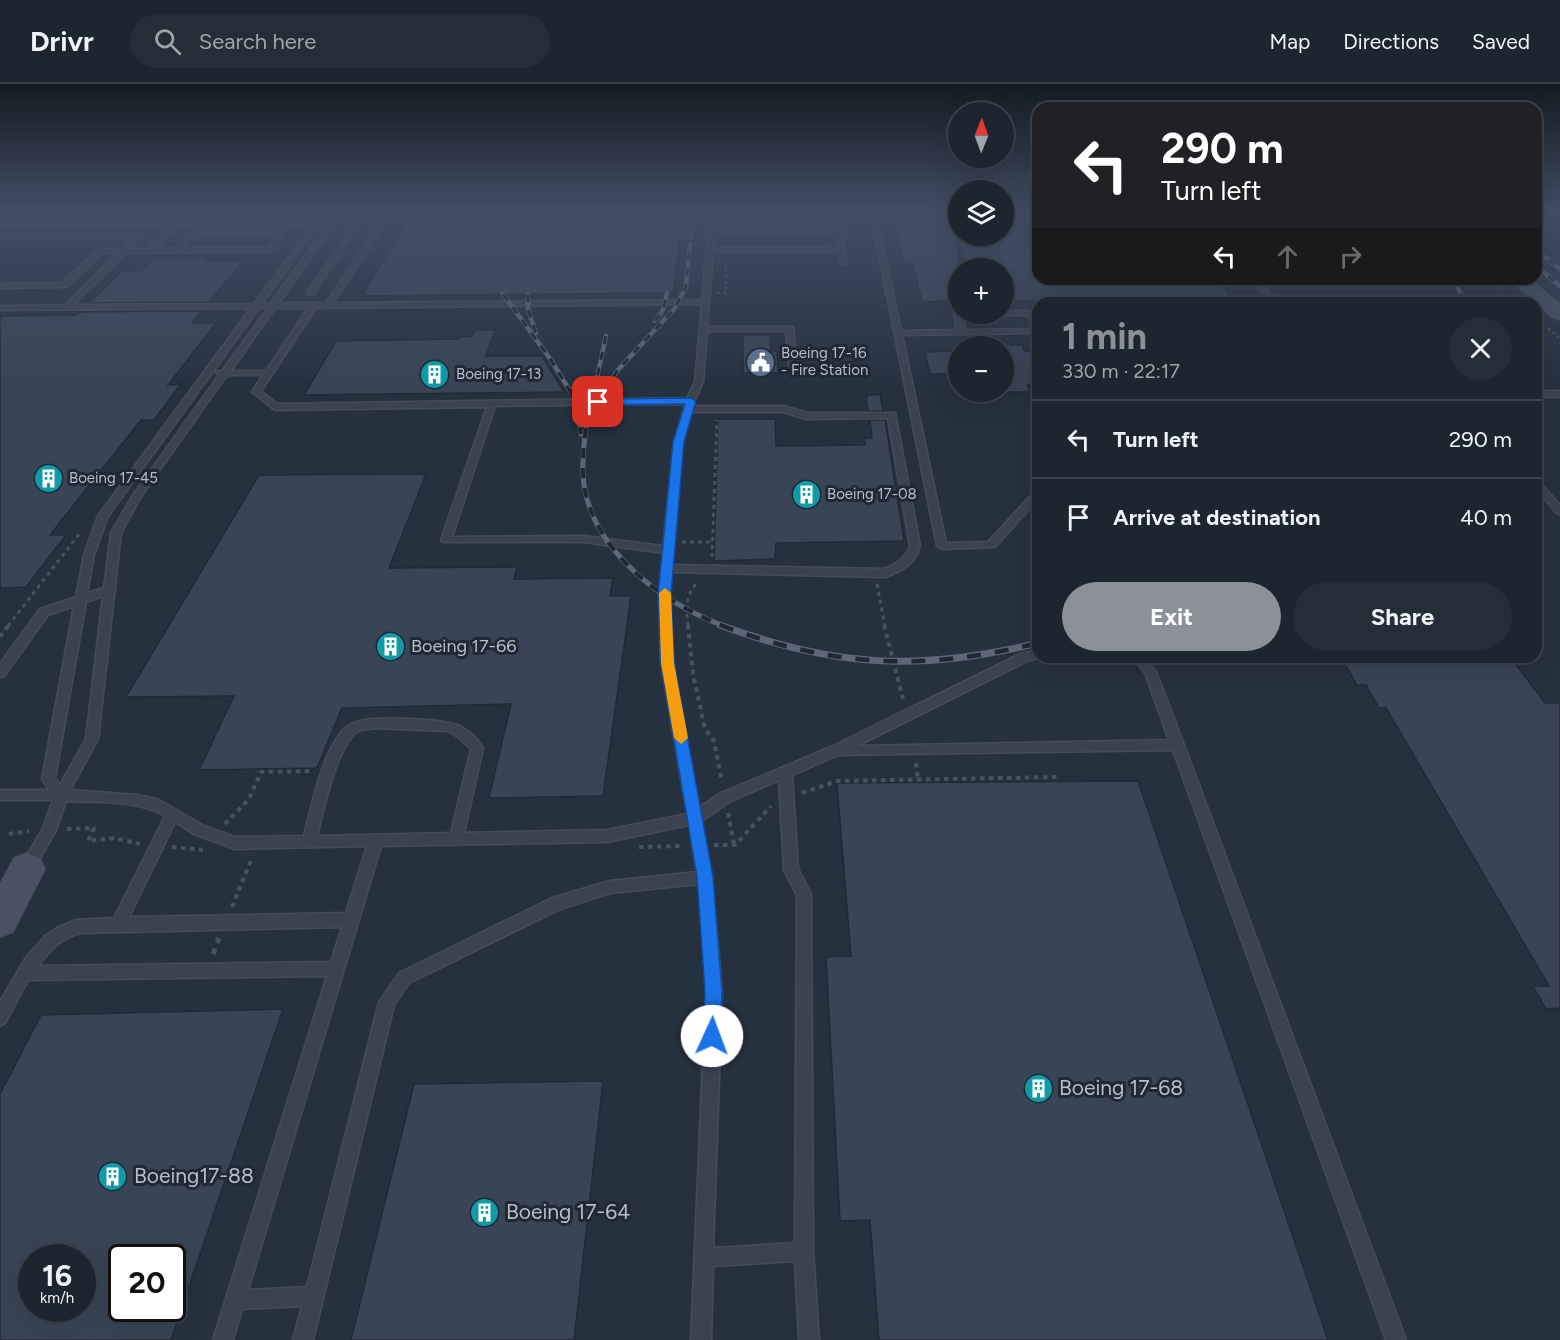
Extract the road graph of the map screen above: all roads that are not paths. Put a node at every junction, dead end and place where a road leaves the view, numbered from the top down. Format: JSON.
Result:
{"nodes":[{"id":1,"x":80,"y":270,"type":"edge"},
{"id":2,"x":104,"y":270,"type":"edge"},
{"id":3,"x":283,"y":270,"type":"edge"},
{"id":4,"x":299,"y":270,"type":"edge"},
{"id":5,"x":326,"y":270,"type":"edge"},
{"id":6,"x":352,"y":270,"type":"edge"},
{"id":7,"x":708,"y":270,"type":"edge"},
{"id":8,"x":885,"y":270,"type":"edge"},
{"id":9,"x":1260,"y":285,"type":"edge"},
{"id":10,"x":1525,"y":285,"type":"edge"},
{"id":11,"x":0,"y":286,"type":"edge"},
{"id":12,"x":311,"y":292,"type":"dead end"},
{"id":13,"x":1269,"y":297,"type":"edge"},
{"id":14,"x":1540,"y":297,"type":"edge"},
{"id":15,"x":706,"y":298,"type":"junction"},
{"id":16,"x":1542,"y":299,"type":"edge"},
{"id":17,"x":328,"y":305,"type":"junction"},
{"id":18,"x":256,"y":306,"type":"junction"},
{"id":19,"x":273,"y":306,"type":"junction"},
{"id":20,"x":313,"y":306,"type":"junction"},
{"id":21,"x":0,"y":308,"type":"edge"},
{"id":22,"x":66,"y":308,"type":"junction"},
{"id":23,"x":1014,"y":313,"type":"edge"},
{"id":24,"x":1560,"y":314,"type":"edge"},
{"id":25,"x":1032,"y":316,"type":"edge"},
{"id":26,"x":960,"y":324,"type":"edge"},
{"id":27,"x":704,"y":329,"type":"junction"},
{"id":28,"x":1032,"y":331,"type":"edge"},
{"id":29,"x":961,"y":332,"type":"junction"},
{"id":30,"x":898,"y":333,"type":"junction"},
{"id":31,"x":793,"y":366,"type":"dead end"},
{"id":32,"x":207,"y":373,"type":"junction"},
{"id":33,"x":225,"y":373,"type":"junction"},
{"id":34,"x":269,"y":373,"type":"junction"},
{"id":35,"x":1542,"y":394,"type":"edge"},
{"id":36,"x":1560,"y":394,"type":"edge"},
{"id":37,"x":492,"y":404,"type":"junction"},
{"id":38,"x":689,"y":405,"type":"junction"},
{"id":39,"x":1542,"y":491,"type":"edge"},
{"id":40,"x":1032,"y":500,"type":"edge"},
{"id":41,"x":1560,"y":511,"type":"edge"},
{"id":42,"x":668,"y":550,"type":"junction"},
{"id":43,"x":666,"y":568,"type":"junction"},
{"id":44,"x":109,"y":590,"type":"junction"},
{"id":45,"x":82,"y":600,"type":"junction"},
{"id":46,"x":1032,"y":655,"type":"edge"},
{"id":47,"x":1143,"y":663,"type":"edge"},
{"id":48,"x":0,"y":673,"type":"edge"},
{"id":49,"x":1178,"y":746,"type":"junction"},
{"id":50,"x":836,"y":751,"type":"junction"},
{"id":51,"x":785,"y":771,"type":"junction"},
{"id":52,"x":0,"y":795,"type":"edge"},
{"id":53,"x":61,"y":795,"type":"junction"},
{"id":54,"x":172,"y":815,"type":"junction"},
{"id":55,"x":695,"y":818,"type":"junction"},
{"id":56,"x":456,"y":839,"type":"junction"},
{"id":57,"x":376,"y":840,"type":"junction"},
{"id":58,"x":309,"y":842,"type":"junction"},
{"id":59,"x":27,"y":869,"type":"joint"},
{"id":60,"x":705,"y":877,"type":"junction"},
{"id":61,"x":3,"y":910,"type":"edge"},
{"id":62,"x":351,"y":920,"type":"junction"},
{"id":63,"x":118,"y":924,"type":"junction"},
{"id":64,"x":335,"y":969,"type":"junction"},
{"id":65,"x":24,"y":973,"type":"junction"},
{"id":66,"x":0,"y":1018,"type":"edge"},
{"id":67,"x":804,"y":1251,"type":"junction"},
{"id":68,"x":704,"y":1258,"type":"junction"},
{"id":69,"x":314,"y":1296,"type":"junction"},
{"id":70,"x":235,"y":1300,"type":"junction"},
{"id":71,"x":223,"y":1340,"type":"edge"},
{"id":72,"x":303,"y":1340,"type":"edge"},
{"id":73,"x":701,"y":1340,"type":"edge"},
{"id":74,"x":809,"y":1340,"type":"edge"},
{"id":75,"x":1396,"y":1340,"type":"edge"}],
"edges":[{"from":1,"to":11,"type":"lane"},
{"from":2,"to":22,"type":"lane"},
{"from":3,"to":18,"type":"lane"},
{"from":4,"to":19,"type":"lane"},
{"from":5,"to":12,"type":"lane"},
{"from":6,"to":17,"type":"lane"},
{"from":7,"to":15,"type":"lane"},
{"from":8,"to":30,"type":"lane"},
{"from":9,"to":13,"type":"lane"},
{"from":10,"to":14,"type":"main road"},
{"from":15,"to":17,"type":"lane"},
{"from":15,"to":27,"type":"lane"},
{"from":16,"to":24,"type":"main road"},
{"from":17,"to":20,"type":"lane"},
{"from":18,"to":19,"type":"lane"},
{"from":18,"to":22,"type":"lane"},
{"from":18,"to":32,"type":"lane"},
{"from":19,"to":20,"type":"lane"},
{"from":19,"to":33,"type":"lane"},
{"from":20,"to":34,"type":"lane"},
{"from":21,"to":22,"type":"lane"},
{"from":23,"to":25,"type":"lane"},
{"from":26,"to":29,"type":"lane"},
{"from":27,"to":31,"type":"lane"},
{"from":27,"to":38,"type":"lane"},
{"from":28,"to":29,"type":"lane"},
{"from":29,"to":30,"type":"lane"},
{"from":30,"to":40,"type":"lane"},
{"from":32,"to":33,"type":"lane"},
{"from":32,"to":45,"type":"lane"},
{"from":33,"to":34,"type":"lane"},
{"from":33,"to":44,"type":"lane"},
{"from":34,"to":37,"type":"lane"},
{"from":35,"to":36,"type":"lane"},
{"from":37,"to":38,"type":"lane"},
{"from":37,"to":42,"type":"lane"},
{"from":38,"to":42,"type":"lane"},
{"from":38,"to":43,"type":"lane"},
{"from":39,"to":41,"type":"lane"},
{"from":42,"to":43,"type":"lane"},
{"from":43,"to":55,"type":"lane"},
{"from":44,"to":45,"type":"lane"},
{"from":44,"to":53,"type":"lane"},
{"from":45,"to":48,"type":"lane"},
{"from":45,"to":53,"type":"lane"},
{"from":46,"to":50,"type":"lane"},
{"from":47,"to":49,"type":"lane"},
{"from":49,"to":50,"type":"lane"},
{"from":49,"to":75,"type":"lane"},
{"from":50,"to":51,"type":"lane"},
{"from":51,"to":55,"type":"lane"},
{"from":51,"to":67,"type":"lane"},
{"from":52,"to":53,"type":"lane"},
{"from":53,"to":54,"type":"lane"},
{"from":53,"to":59,"type":"lane"},
{"from":54,"to":58,"type":"lane"},
{"from":54,"to":63,"type":"lane"},
{"from":55,"to":56,"type":"lane"},
{"from":55,"to":60,"type":"lane"},
{"from":56,"to":57,"type":"lane"},
{"from":56,"to":58,"type":"lane"},
{"from":57,"to":58,"type":"lane"},
{"from":57,"to":62,"type":"lane"},
{"from":59,"to":61,"type":"main road"},
{"from":60,"to":68,"type":"lane"},
{"from":60,"to":69,"type":"lane"},
{"from":62,"to":63,"type":"lane"},
{"from":62,"to":64,"type":"lane"},
{"from":63,"to":65,"type":"lane"},
{"from":64,"to":65,"type":"lane"},
{"from":64,"to":70,"type":"lane"},
{"from":65,"to":66,"type":"lane"},
{"from":67,"to":68,"type":"lane"},
{"from":67,"to":74,"type":"lane"},
{"from":68,"to":73,"type":"lane"},
{"from":69,"to":70,"type":"lane"},
{"from":69,"to":72,"type":"lane"},
{"from":70,"to":71,"type":"lane"}]}
